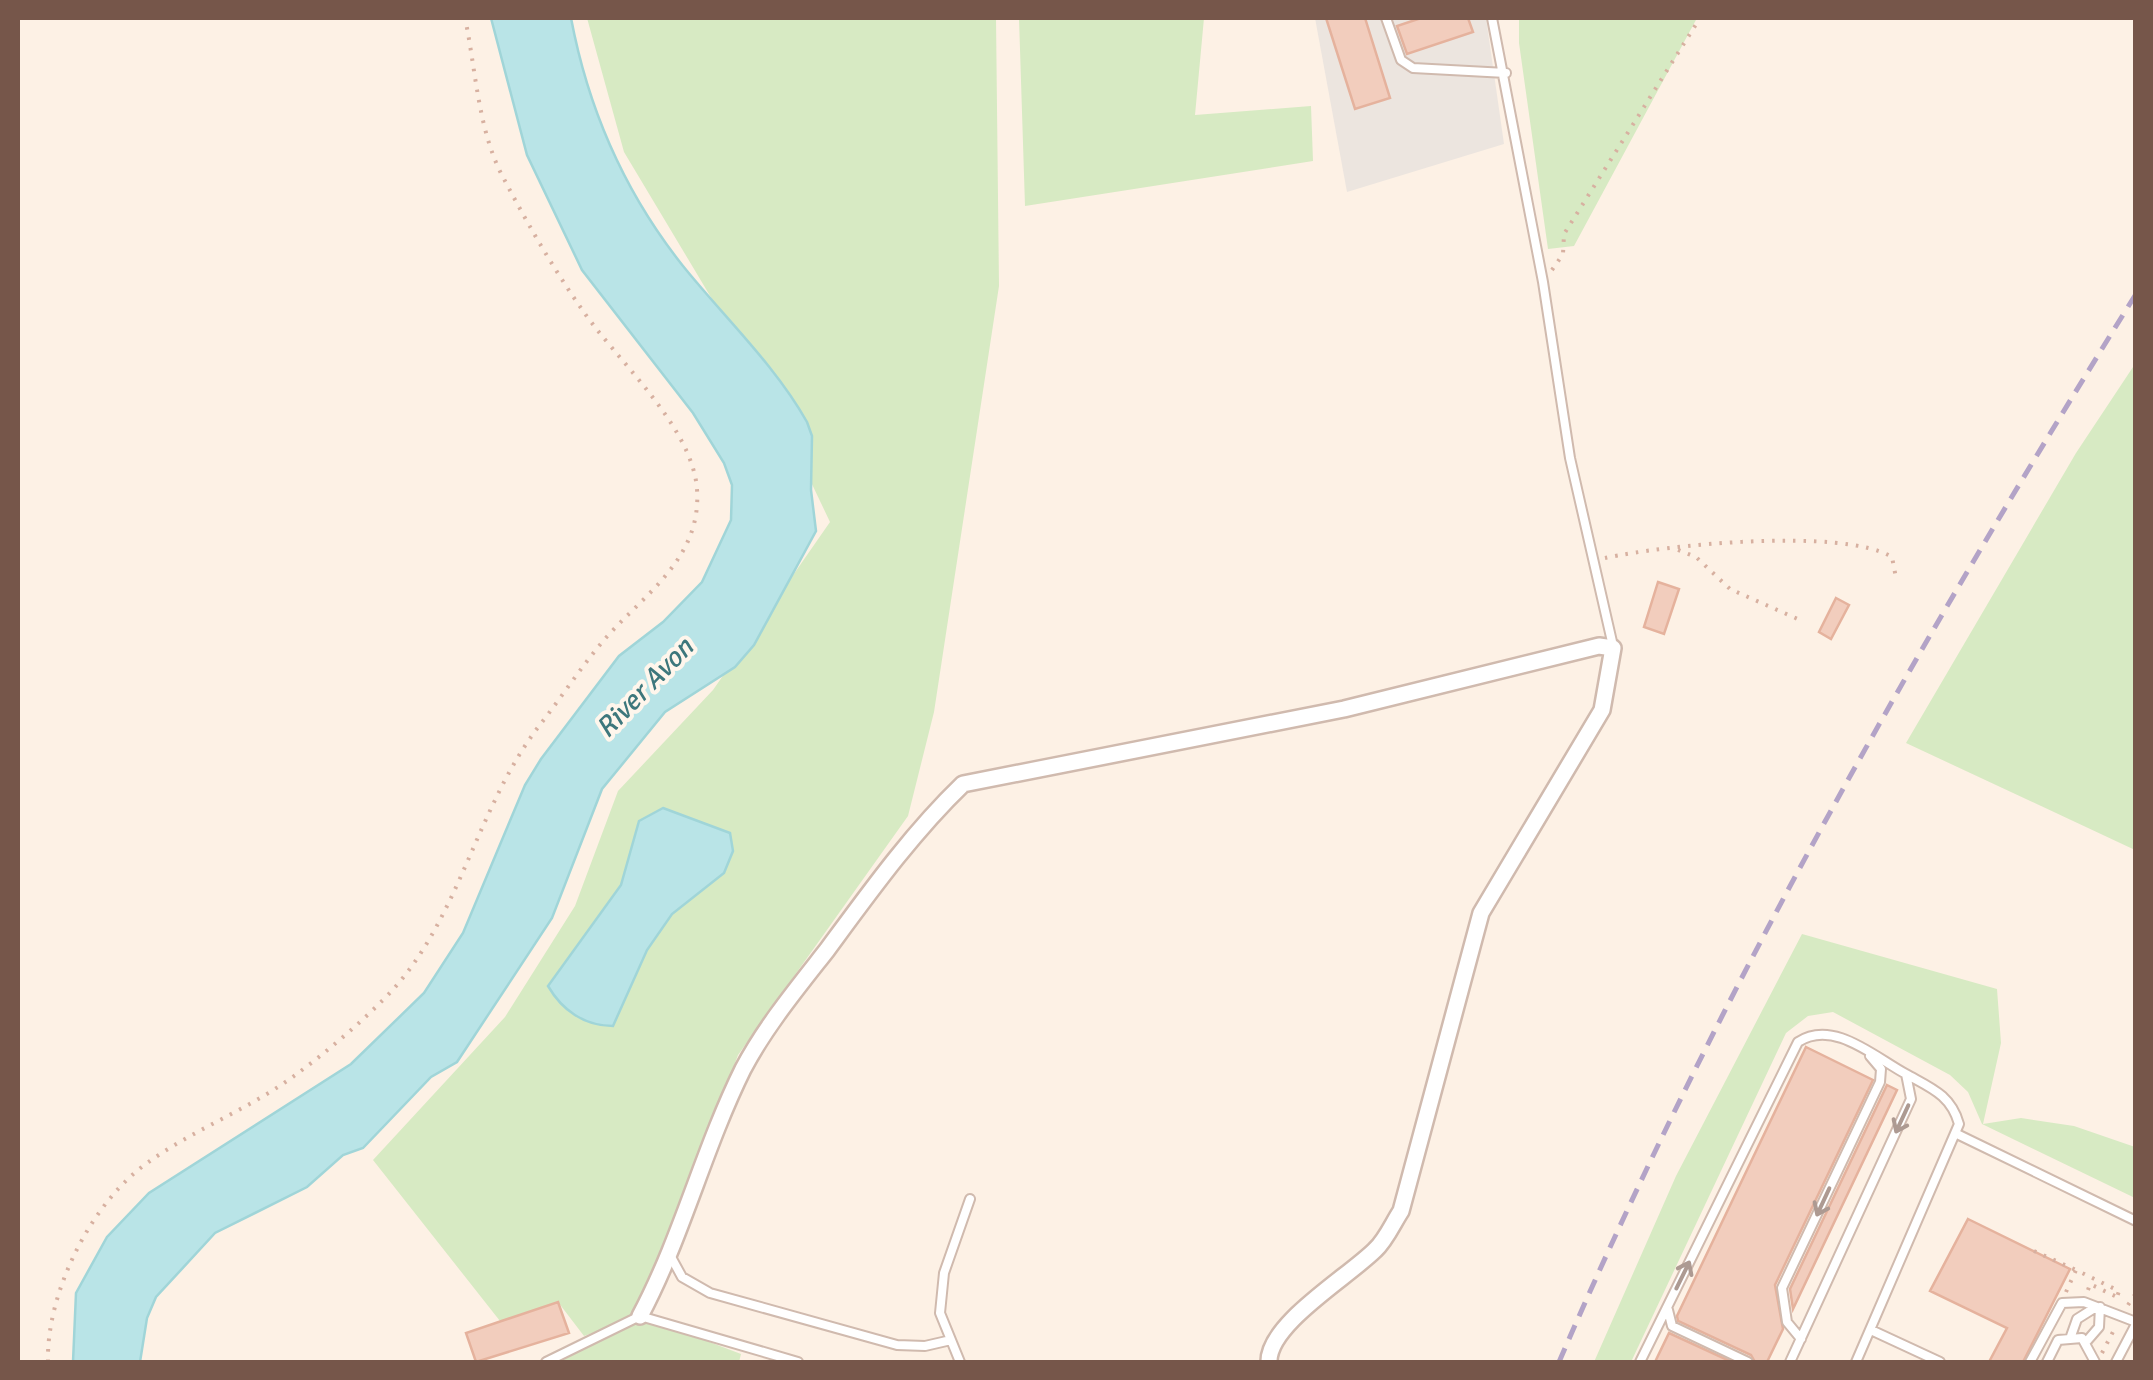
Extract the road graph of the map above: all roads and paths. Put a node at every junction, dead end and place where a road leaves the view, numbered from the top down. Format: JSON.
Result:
{"nodes":[{"id":1,"x":465,"y":18,"type":"edge"},
{"id":2,"x":1386,"y":18,"type":"edge"},
{"id":3,"x":1492,"y":18,"type":"edge"},
{"id":4,"x":1700,"y":18,"type":"edge"},
{"id":5,"x":1506,"y":73,"type":"junction"},
{"id":6,"x":1543,"y":282,"type":"junction"},
{"id":7,"x":1674,"y":549,"type":"junction"},
{"id":8,"x":1595,"y":560,"type":"junction"},
{"id":9,"x":1896,"y":578,"type":"dead end"},
{"id":10,"x":1800,"y":620,"type":"dead end"},
{"id":11,"x":1613,"y":648,"type":"junction"},
{"id":12,"x":1867,"y":1053,"type":"junction"},
{"id":13,"x":1906,"y":1074,"type":"junction"},
{"id":14,"x":1957,"y":1134,"type":"junction"},
{"id":15,"x":970,"y":1198,"type":"dead end"},
{"id":16,"x":2136,"y":1221,"type":"edge"},
{"id":17,"x":2034,"y":1251,"type":"dead end"},
{"id":18,"x":671,"y":1257,"type":"junction"},
{"id":19,"x":2076,"y":1270,"type":"junction"},
{"id":20,"x":2066,"y":1292,"type":"dead end"},
{"id":21,"x":2086,"y":1294,"type":"dead end"},
{"id":22,"x":1668,"y":1307,"type":"junction"},
{"id":23,"x":2098,"y":1307,"type":"junction"},
{"id":24,"x":640,"y":1316,"type":"junction"},
{"id":25,"x":2136,"y":1323,"type":"edge"},
{"id":26,"x":1871,"y":1330,"type":"junction"},
{"id":27,"x":2071,"y":1336,"type":"junction"},
{"id":28,"x":1800,"y":1339,"type":"junction"},
{"id":29,"x":951,"y":1340,"type":"junction"},
{"id":30,"x":2086,"y":1342,"type":"junction"},
{"id":31,"x":48,"y":1362,"type":"edge"},
{"id":32,"x":546,"y":1362,"type":"edge"},
{"id":33,"x":798,"y":1362,"type":"edge"},
{"id":34,"x":960,"y":1362,"type":"edge"},
{"id":35,"x":1269,"y":1362,"type":"edge"},
{"id":36,"x":1640,"y":1362,"type":"edge"},
{"id":37,"x":1748,"y":1362,"type":"edge"},
{"id":38,"x":1790,"y":1362,"type":"edge"},
{"id":39,"x":1856,"y":1362,"type":"edge"},
{"id":40,"x":1940,"y":1362,"type":"edge"},
{"id":41,"x":2030,"y":1362,"type":"edge"},
{"id":42,"x":2047,"y":1362,"type":"edge"},
{"id":43,"x":2095,"y":1362,"type":"edge"},
{"id":44,"x":2116,"y":1362,"type":"edge"}],
"edges":[{"from":1,"to":31,"type":"path"},
{"from":2,"to":5,"type":"lane"},
{"from":3,"to":5,"type":"lane"},
{"from":4,"to":6,"type":"path"},
{"from":5,"to":6,"type":"lane"},
{"from":6,"to":8,"type":"lane"},
{"from":7,"to":8,"type":"path"},
{"from":7,"to":9,"type":"path"},
{"from":7,"to":10,"type":"path"},
{"from":8,"to":11,"type":"lane"},
{"from":11,"to":18,"type":"street"},
{"from":11,"to":35,"type":"street"},
{"from":12,"to":13,"type":"lane"},
{"from":22,"to":12,"type":"lane","one_way":true},
{"from":12,"to":28,"type":"lane","one_way":true},
{"from":13,"to":14,"type":"lane"},
{"from":13,"to":28,"type":"lane","one_way":true},
{"from":14,"to":16,"type":"lane"},
{"from":14,"to":26,"type":"lane"},
{"from":15,"to":29,"type":"lane"},
{"from":17,"to":19,"type":"path"},
{"from":18,"to":24,"type":"street"},
{"from":18,"to":29,"type":"lane"},
{"from":19,"to":20,"type":"path"},
{"from":19,"to":21,"type":"path"},
{"from":22,"to":36,"type":"lane"},
{"from":22,"to":37,"type":"lane"},
{"from":23,"to":25,"type":"lane"},
{"from":23,"to":27,"type":"lane"},
{"from":23,"to":30,"type":"lane"},
{"from":23,"to":41,"type":"lane"},
{"from":24,"to":32,"type":"lane"},
{"from":24,"to":33,"type":"lane"},
{"from":25,"to":44,"type":"lane"},
{"from":26,"to":39,"type":"lane"},
{"from":26,"to":40,"type":"lane"},
{"from":27,"to":30,"type":"lane"},
{"from":27,"to":42,"type":"lane"},
{"from":28,"to":38,"type":"lane"},
{"from":29,"to":34,"type":"lane"},
{"from":30,"to":43,"type":"lane"}]}
